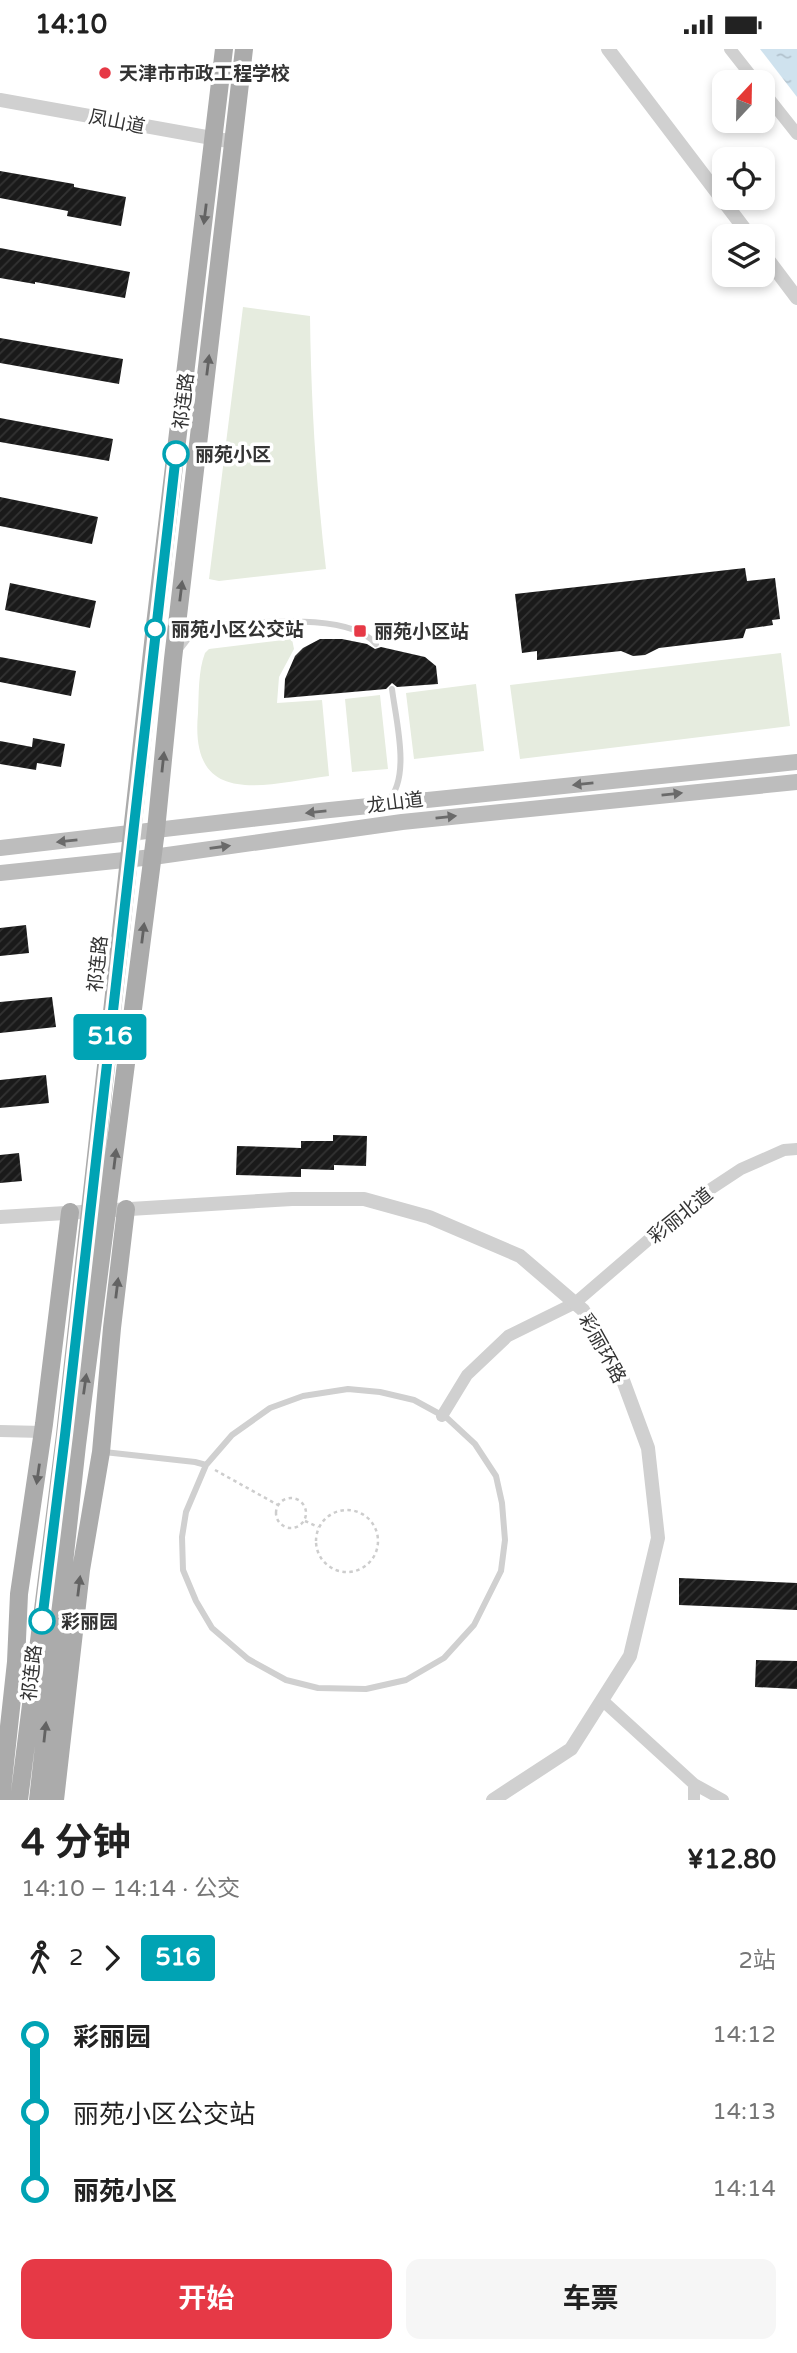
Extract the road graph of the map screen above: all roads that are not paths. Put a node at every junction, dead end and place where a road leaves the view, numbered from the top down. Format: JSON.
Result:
{"nodes":[{"id":1,"x":224,"y":49,"type":"edge"},
{"id":2,"x":244,"y":49,"type":"edge"},
{"id":3,"x":608,"y":49,"type":"edge"},
{"id":4,"x":730,"y":49,"type":"edge"},
{"id":5,"x":747,"y":70,"type":"edge"},
{"id":6,"x":0,"y":100,"type":"edge"},
{"id":7,"x":775,"y":106,"type":"edge"},
{"id":8,"x":0,"y":107,"type":"edge"},
{"id":9,"x":797,"y":134,"type":"edge"},
{"id":10,"x":214,"y":143,"type":"junction"},
{"id":11,"x":234,"y":146,"type":"junction"},
{"id":12,"x":741,"y":224,"type":"edge"},
{"id":13,"x":775,"y":269,"type":"edge"},
{"id":14,"x":797,"y":298,"type":"edge"},
{"id":15,"x":376,"y":644,"type":"dead end"},
{"id":16,"x":173,"y":659,"type":"junction"},
{"id":17,"x":393,"y":689,"type":"dead end"},
{"id":18,"x":797,"y":762,"type":"edge"},
{"id":19,"x":797,"y":782,"type":"edge"},
{"id":20,"x":384,"y":805,"type":"junction"},
{"id":21,"x":156,"y":830,"type":"junction"},
{"id":22,"x":133,"y":833,"type":"junction"},
{"id":23,"x":0,"y":848,"type":"edge"},
{"id":24,"x":153,"y":857,"type":"junction"},
{"id":25,"x":130,"y":859,"type":"junction"},
{"id":26,"x":0,"y":873,"type":"edge"},
{"id":27,"x":797,"y":1149,"type":"edge"},
{"id":28,"x":117,"y":1210,"type":"junction"},
{"id":29,"x":70,"y":1212,"type":"junction"},
{"id":30,"x":90,"y":1212,"type":"junction"},
{"id":31,"x":0,"y":1217,"type":"edge"},
{"id":32,"x":575,"y":1303,"type":"junction"},
{"id":33,"x":442,"y":1416,"type":"junction"},
{"id":34,"x":0,"y":1431,"type":"edge"},
{"id":35,"x":43,"y":1432,"type":"junction"},
{"id":36,"x":101,"y":1452,"type":"junction"},
{"id":37,"x":206,"y":1465,"type":"junction"},
{"id":38,"x":602,"y":1700,"type":"junction"},
{"id":39,"x":694,"y":1784,"type":"junction"},
{"id":40,"x":1,"y":1800,"type":"edge"},
{"id":41,"x":19,"y":1800,"type":"edge"},
{"id":42,"x":38,"y":1800,"type":"edge"},
{"id":43,"x":55,"y":1800,"type":"edge"},
{"id":44,"x":493,"y":1800,"type":"edge"},
{"id":45,"x":694,"y":1800,"type":"edge"},
{"id":46,"x":723,"y":1800,"type":"edge"}],
"edges":[{"from":1,"to":10,"type":"main road","name":"祁连路"},
{"from":2,"to":11,"type":"main road","name":"祁连路"},
{"from":3,"to":12,"type":"street"},
{"from":4,"to":5,"type":"street"},
{"from":6,"to":10,"type":"street","name":"凤山道"},
{"from":7,"to":9,"type":"street"},
{"from":8,"to":10,"type":"street","name":"凤山道"},
{"from":10,"to":11,"type":"street","name":"凤山道"},
{"from":10,"to":22,"type":"main road","name":"祁连路","one_way":true},
{"from":16,"to":11,"type":"main road","name":"祁连路","one_way":true},
{"from":13,"to":14,"type":"street"},
{"from":15,"to":16,"type":"lane"},
{"from":21,"to":16,"type":"main road","name":"祁连路","one_way":true},
{"from":17,"to":20,"type":"lane"},
{"from":18,"to":20,"type":"main road","name":"龙山道","one_way":true},
{"from":24,"to":19,"type":"main road","name":"龙山道","one_way":true},
{"from":20,"to":21,"type":"main road","name":"龙山道","one_way":true},
{"from":21,"to":22,"type":"main road","name":"龙山道"},
{"from":21,"to":24,"type":"main road","name":"祁连路"},
{"from":22,"to":23,"type":"main road","name":"龙山道","one_way":true},
{"from":22,"to":25,"type":"main road","name":"祁连路"},
{"from":24,"to":25,"type":"main road","name":"龙山道"},
{"from":28,"to":24,"type":"main road","name":"祁连路","one_way":true},
{"from":25,"to":26,"type":"main road","name":"龙山道"},
{"from":25,"to":30,"type":"main road","name":"祁连路"},
{"from":27,"to":32,"type":"street","name":"彩丽北道"},
{"from":28,"to":30,"type":"street","name":"彩丽环路"},
{"from":28,"to":32,"type":"street","name":"彩丽环路"},
{"from":36,"to":28,"type":"main road","one_way":true},
{"from":42,"to":28,"type":"main road","name":"祁连路","one_way":true},
{"from":29,"to":30,"type":"street","name":"彩丽环路"},
{"from":29,"to":31,"type":"street","name":"彩丽环路"},
{"from":29,"to":35,"type":"main road"},
{"from":30,"to":41,"type":"main road","name":"祁连路"},
{"from":32,"to":33,"type":"street","name":"彩丽北道"},
{"from":32,"to":38,"type":"street","name":"彩丽环路"},
{"from":33,"to":37,"type":"lane"},
{"from":33,"to":37,"type":"lane"},
{"from":34,"to":35,"type":"street"},
{"from":35,"to":40,"type":"main road","one_way":true},
{"from":36,"to":37,"type":"lane"},
{"from":43,"to":36,"type":"main road","one_way":true},
{"from":38,"to":39,"type":"street"},
{"from":38,"to":44,"type":"street","name":"彩丽环路"},
{"from":39,"to":45,"type":"street"},
{"from":39,"to":46,"type":"street"}]}
